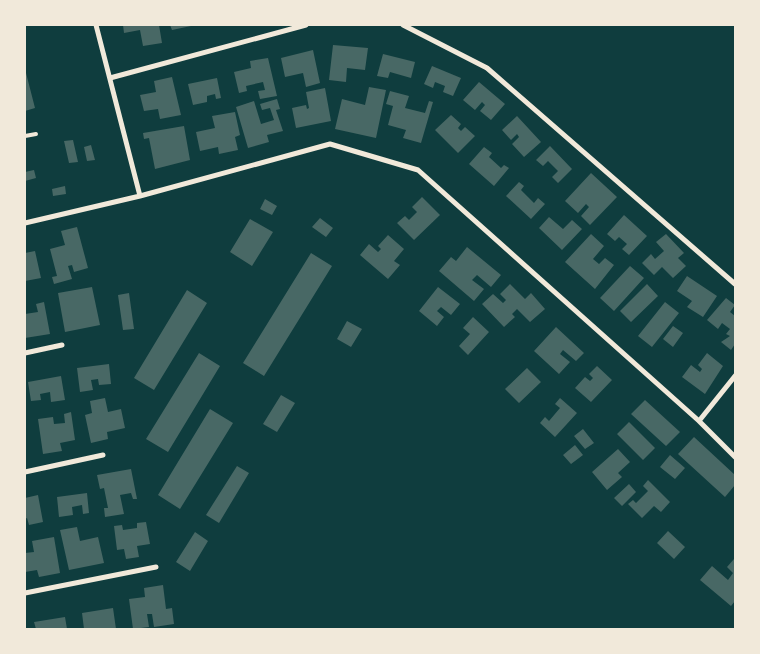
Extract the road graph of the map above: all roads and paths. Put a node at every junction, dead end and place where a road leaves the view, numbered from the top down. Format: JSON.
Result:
{"nodes":[{"id":1,"x":96,"y":25,"type":"edge"},
{"id":2,"x":306,"y":25,"type":"edge"},
{"id":3,"x":403,"y":25,"type":"edge"},
{"id":4,"x":110,"y":78,"type":"junction"},
{"id":5,"x":36,"y":134,"type":"dead end"},
{"id":6,"x":25,"y":136,"type":"edge"},
{"id":7,"x":140,"y":196,"type":"junction"},
{"id":8,"x":25,"y":222,"type":"edge"},
{"id":9,"x":735,"y":284,"type":"edge"},
{"id":10,"x":62,"y":345,"type":"dead end"},
{"id":11,"x":25,"y":353,"type":"edge"},
{"id":12,"x":735,"y":376,"type":"edge"},
{"id":13,"x":698,"y":421,"type":"junction"},
{"id":14,"x":103,"y":454,"type":"dead end"},
{"id":15,"x":735,"y":457,"type":"edge"},
{"id":16,"x":25,"y":472,"type":"edge"},
{"id":17,"x":156,"y":567,"type":"dead end"},
{"id":18,"x":25,"y":593,"type":"edge"}],
"edges":[{"from":1,"to":4,"type":"street"},
{"from":2,"to":4,"type":"street"},
{"from":3,"to":9,"type":"street"},
{"from":4,"to":7,"type":"street"},
{"from":5,"to":6,"type":"lane"},
{"from":7,"to":8,"type":"street"},
{"from":7,"to":13,"type":"street"},
{"from":10,"to":11,"type":"street"},
{"from":12,"to":13,"type":"street"},
{"from":13,"to":15,"type":"street"},
{"from":14,"to":16,"type":"street"},
{"from":17,"to":18,"type":"street"}]}
